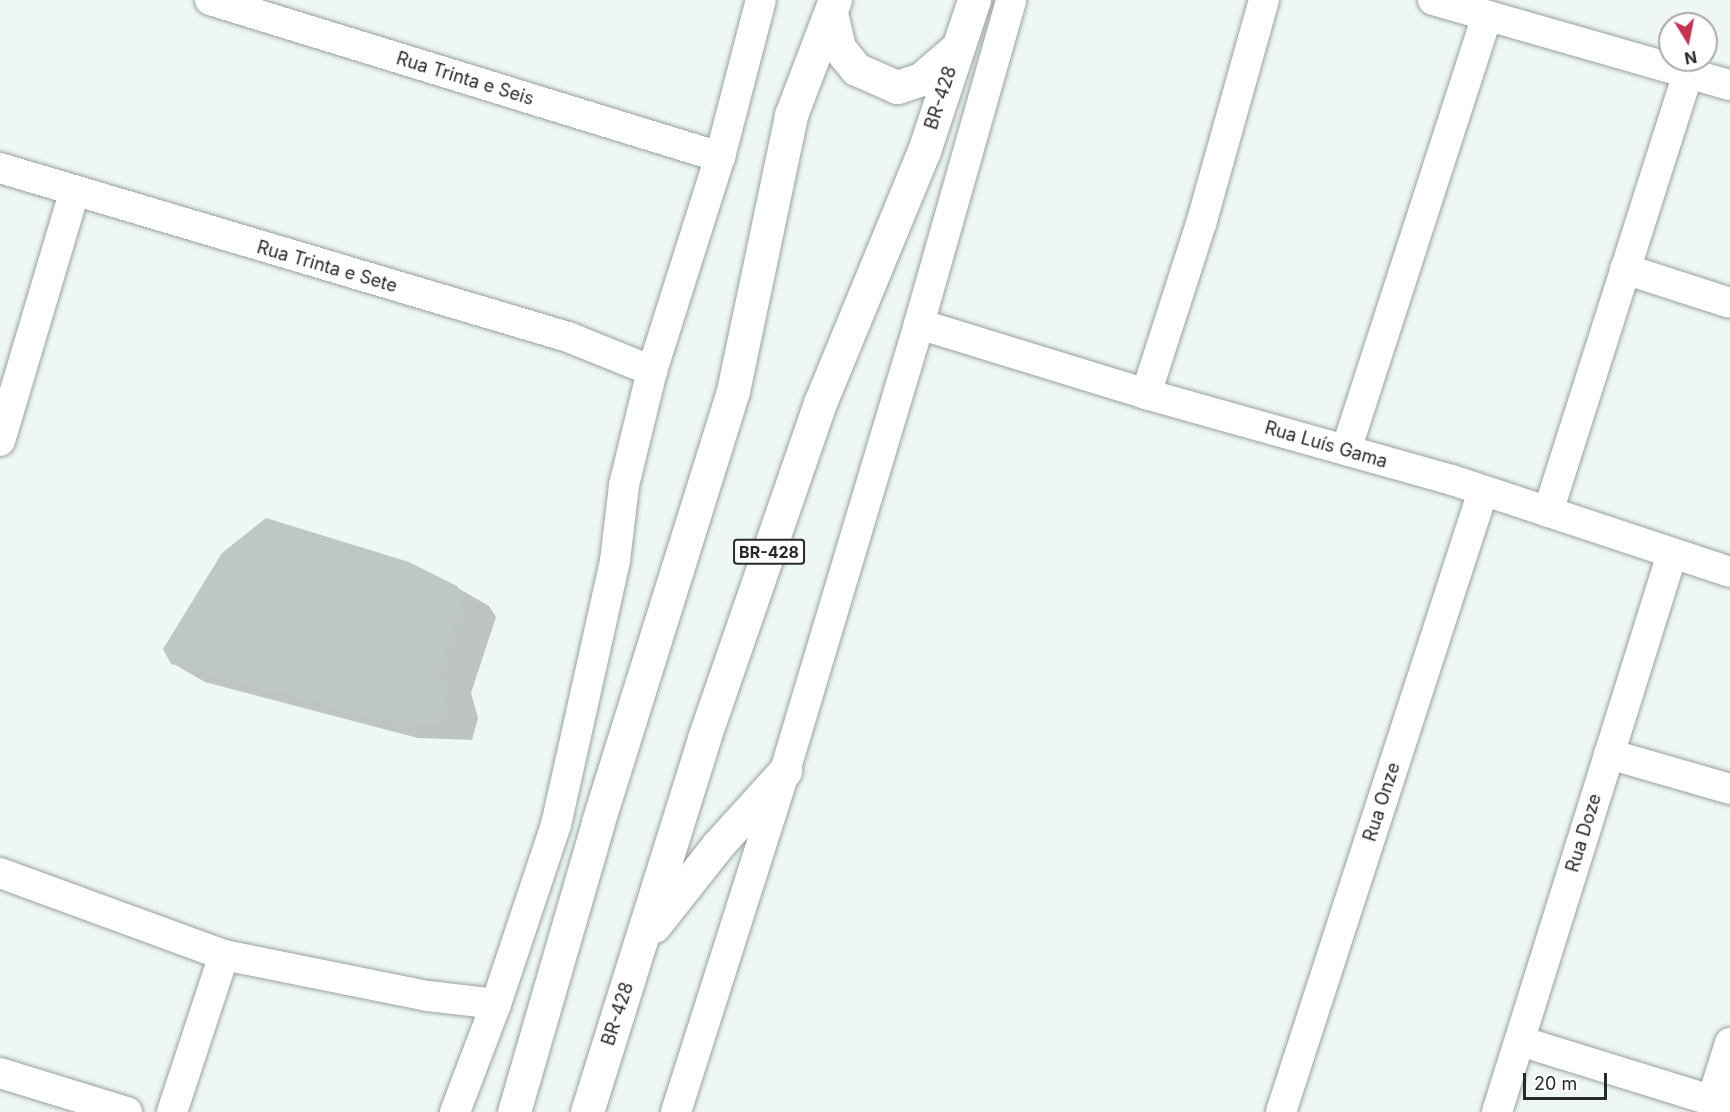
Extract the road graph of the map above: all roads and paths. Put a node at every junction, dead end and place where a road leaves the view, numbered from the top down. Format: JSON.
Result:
{"nodes":[{"id":1,"x":210,"y":0,"type":"edge"},
{"id":2,"x":760,"y":0,"type":"edge"},
{"id":3,"x":974,"y":0,"type":"edge"},
{"id":4,"x":1011,"y":0,"type":"edge"},
{"id":5,"x":1264,"y":0,"type":"edge"},
{"id":6,"x":1433,"y":0,"type":"edge"},
{"id":7,"x":833,"y":7,"type":"edge"},
{"id":8,"x":1487,"y":16,"type":"junction"},
{"id":9,"x":956,"y":49,"type":"junction"},
{"id":10,"x":1688,"y":74,"type":"junction"},
{"id":11,"x":1730,"y":86,"type":"edge"},
{"id":12,"x":720,"y":157,"type":"junction"},
{"id":13,"x":0,"y":168,"type":"edge"},
{"id":14,"x":74,"y":192,"type":"junction"},
{"id":15,"x":1625,"y":269,"type":"junction"},
{"id":16,"x":1730,"y":303,"type":"edge"},
{"id":17,"x":919,"y":324,"type":"junction"},
{"id":18,"x":652,"y":371,"type":"junction"},
{"id":19,"x":8,"y":385,"type":"edge"},
{"id":20,"x":1146,"y":394,"type":"junction"},
{"id":21,"x":0,"y":441,"type":"edge"},
{"id":22,"x":1346,"y":450,"type":"junction"},
{"id":23,"x":1482,"y":491,"type":"junction"},
{"id":24,"x":1548,"y":512,"type":"junction"},
{"id":25,"x":1672,"y":554,"type":"junction"},
{"id":26,"x":1730,"y":572,"type":"edge"},
{"id":27,"x":1609,"y":754,"type":"junction"},
{"id":28,"x":785,"y":771,"type":"junction"},
{"id":29,"x":1730,"y":789,"type":"edge"},
{"id":30,"x":0,"y":873,"type":"edge"},
{"id":31,"x":640,"y":945,"type":"junction"},
{"id":32,"x":224,"y":955,"type":"junction"},
{"id":33,"x":496,"y":1004,"type":"junction"},
{"id":34,"x":1520,"y":1041,"type":"junction"},
{"id":35,"x":1730,"y":1043,"type":"edge"},
{"id":36,"x":0,"y":1073,"type":"edge"},
{"id":37,"x":1721,"y":1103,"type":"edge"},
{"id":38,"x":127,"y":1112,"type":"edge"},
{"id":39,"x":171,"y":1112,"type":"edge"},
{"id":40,"x":455,"y":1112,"type":"edge"},
{"id":41,"x":514,"y":1112,"type":"edge"},
{"id":42,"x":587,"y":1112,"type":"edge"},
{"id":43,"x":676,"y":1112,"type":"edge"},
{"id":44,"x":1281,"y":1112,"type":"edge"},
{"id":45,"x":1497,"y":1112,"type":"edge"}],
"edges":[{"from":1,"to":12,"type":"street","name":"Rua Trinta e Seis"},
{"from":2,"to":12,"type":"street"},
{"from":3,"to":9,"type":"highway","name":"BR-428","number":"BR-428"},
{"from":4,"to":17,"type":"street"},
{"from":5,"to":20,"type":"street"},
{"from":6,"to":8,"type":"street"},
{"from":7,"to":9,"type":"highway"},
{"from":7,"to":41,"type":"highway"},
{"from":8,"to":10,"type":"street"},
{"from":8,"to":22,"type":"street"},
{"from":9,"to":31,"type":"highway","name":"BR-428","number":"BR-428"},
{"from":10,"to":11,"type":"street"},
{"from":10,"to":15,"type":"street"},
{"from":12,"to":18,"type":"street"},
{"from":13,"to":14,"type":"street","name":"Rua Trinta e Sete"},
{"from":14,"to":18,"type":"street","name":"Rua Trinta e Sete"},
{"from":14,"to":19,"type":"street"},
{"from":15,"to":16,"type":"street"},
{"from":15,"to":24,"type":"street"},
{"from":17,"to":20,"type":"street","name":"Rua Luís Gama"},
{"from":17,"to":28,"type":"street"},
{"from":18,"to":33,"type":"street"},
{"from":19,"to":21,"type":"street"},
{"from":20,"to":22,"type":"street","name":"Rua Luís Gama"},
{"from":22,"to":23,"type":"street","name":"Rua Luís Gama"},
{"from":23,"to":24,"type":"street","name":"Rua Luís Gama"},
{"from":23,"to":44,"type":"street","name":"Rua Onze"},
{"from":24,"to":25,"type":"street","name":"Rua Luís Gama"},
{"from":25,"to":26,"type":"street","name":"Rua Luís Gama"},
{"from":25,"to":27,"type":"street","name":"Rua Doze"},
{"from":27,"to":29,"type":"street"},
{"from":27,"to":34,"type":"street","name":"Rua Doze"},
{"from":28,"to":31,"type":"highway"},
{"from":28,"to":43,"type":"street"},
{"from":30,"to":32,"type":"street"},
{"from":31,"to":42,"type":"highway","name":"BR-428","number":"BR-428"},
{"from":32,"to":33,"type":"street"},
{"from":32,"to":39,"type":"street"},
{"from":33,"to":40,"type":"street"},
{"from":34,"to":37,"type":"street"},
{"from":34,"to":45,"type":"street","name":"Rua Doze"},
{"from":35,"to":37,"type":"street"},
{"from":36,"to":38,"type":"street"}]}
